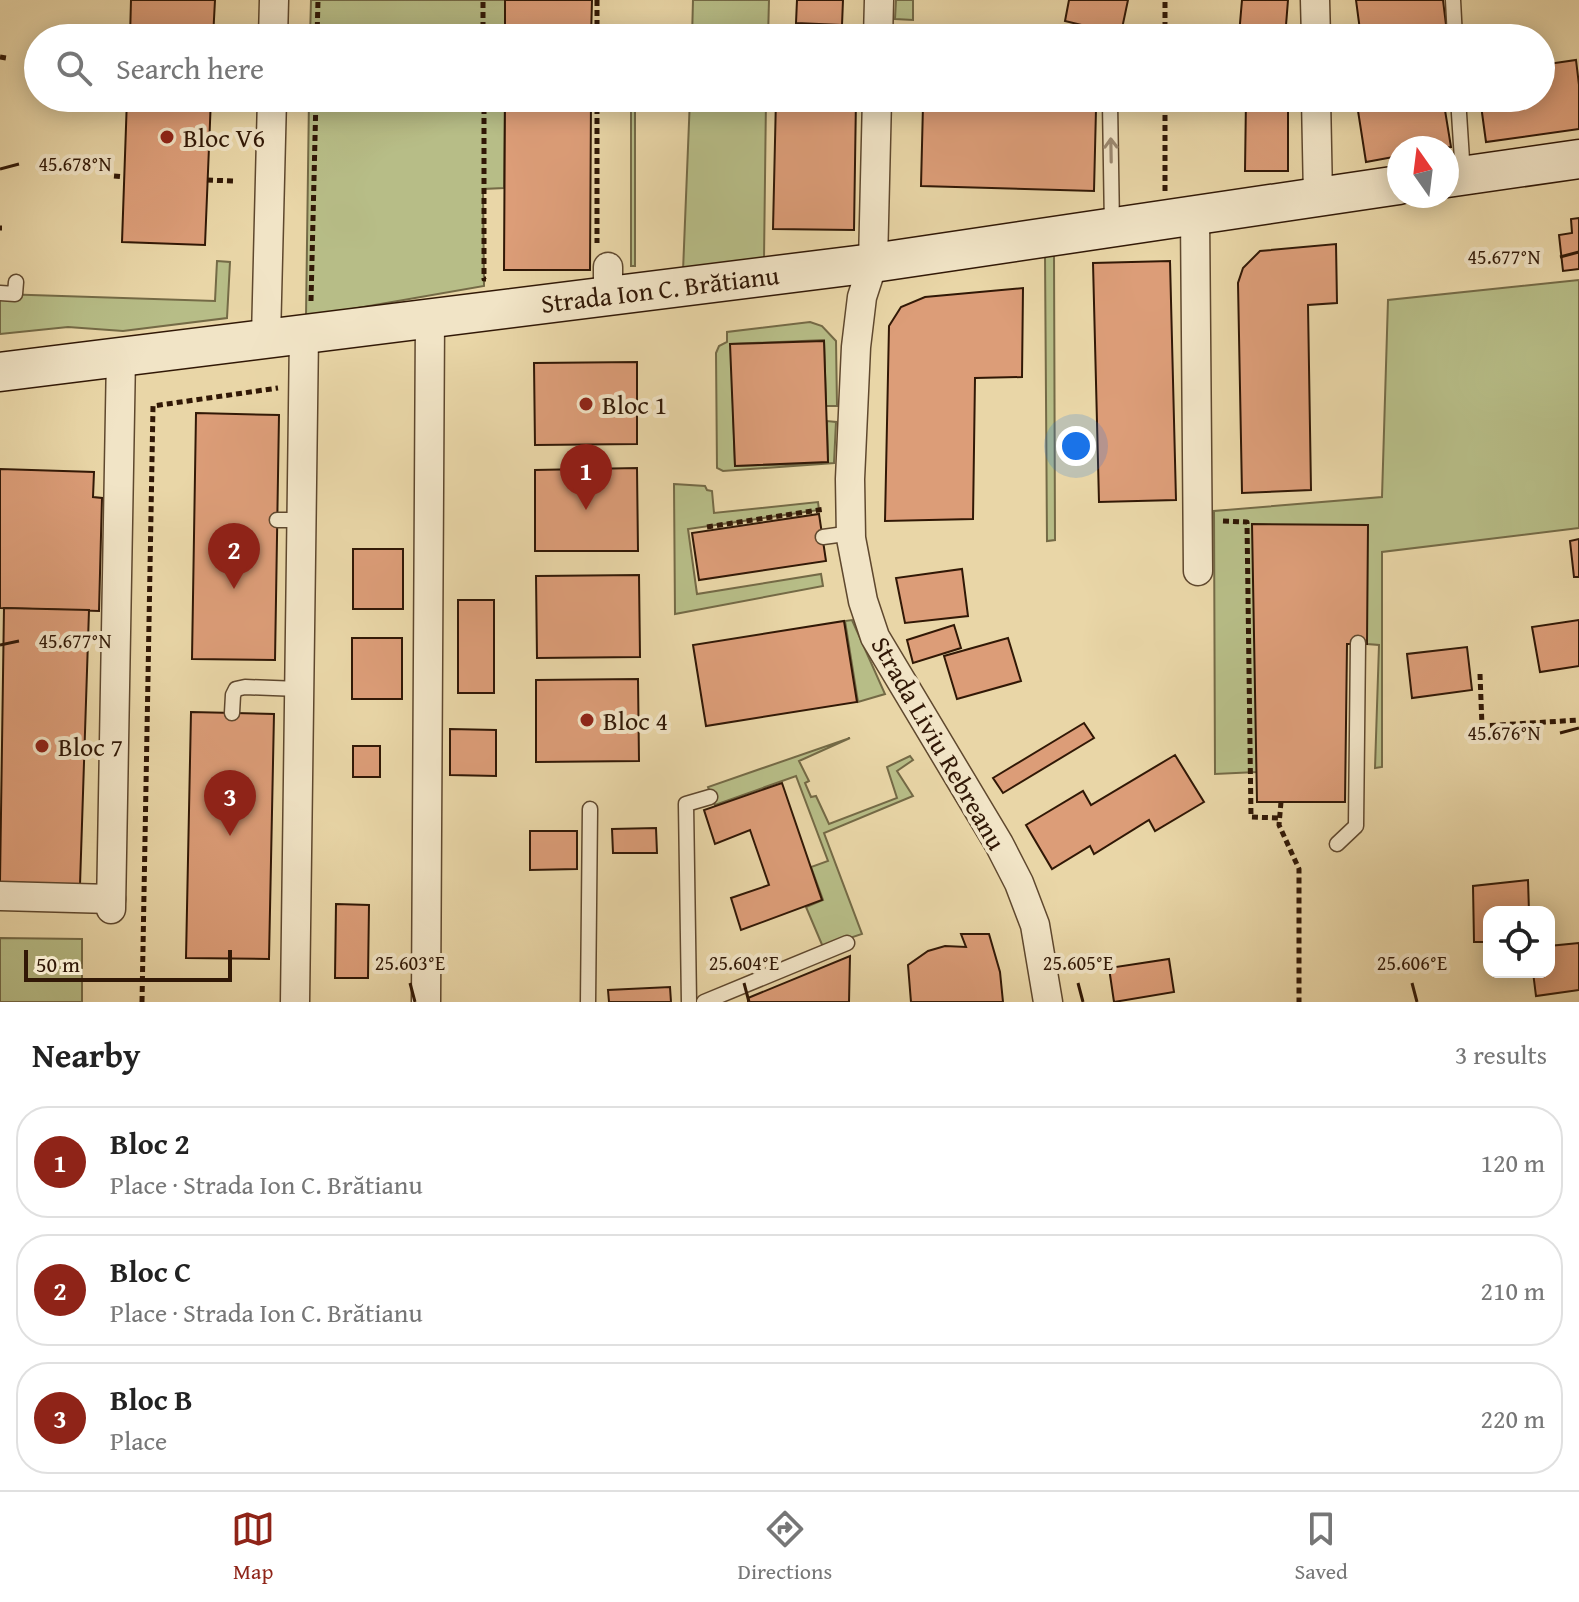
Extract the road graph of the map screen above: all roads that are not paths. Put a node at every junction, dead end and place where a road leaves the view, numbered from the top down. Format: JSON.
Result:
{"nodes":[{"id":1,"x":274,"y":0,"type":"edge"},
{"id":2,"x":879,"y":0,"type":"edge"},
{"id":3,"x":1315,"y":0,"type":"edge"},
{"id":4,"x":1453,"y":0,"type":"edge"},
{"id":5,"x":273,"y":24,"type":"edge"},
{"id":6,"x":878,"y":24,"type":"edge"},
{"id":7,"x":1316,"y":24,"type":"edge"},
{"id":8,"x":1454,"y":24,"type":"edge"},
{"id":9,"x":272,"y":112,"type":"edge"},
{"id":10,"x":877,"y":112,"type":"edge"},
{"id":11,"x":1110,"y":112,"type":"edge"},
{"id":12,"x":1316,"y":112,"type":"edge"},
{"id":13,"x":1457,"y":112,"type":"edge"},
{"id":14,"x":1457,"y":136,"type":"edge"},
{"id":15,"x":1579,"y":159,"type":"edge"},
{"id":16,"x":1459,"y":176,"type":"edge"},
{"id":17,"x":1387,"y":187,"type":"edge"},
{"id":18,"x":1318,"y":197,"type":"junction"},
{"id":19,"x":1180,"y":217,"type":"junction"},
{"id":20,"x":1112,"y":228,"type":"junction"},
{"id":21,"x":873,"y":263,"type":"junction"},
{"id":22,"x":16,"y":282,"type":"dead end"},
{"id":23,"x":0,"y":293,"type":"edge"},
{"id":24,"x":430,"y":318,"type":"junction"},
{"id":25,"x":307,"y":333,"type":"junction"},
{"id":26,"x":266,"y":338,"type":"junction"},
{"id":27,"x":121,"y":356,"type":"junction"},
{"id":28,"x":0,"y":372,"type":"edge"},
{"id":29,"x":852,"y":533,"type":"junction"},
{"id":30,"x":823,"y":537,"type":"dead end"},
{"id":31,"x":1198,"y":571,"type":"dead end"},
{"id":32,"x":1358,"y":643,"type":"dead end"},
{"id":33,"x":299,"y":689,"type":"junction"},
{"id":34,"x":232,"y":713,"type":"dead end"},
{"id":35,"x":710,"y":797,"type":"dead end"},
{"id":36,"x":590,"y":809,"type":"dead end"},
{"id":37,"x":1337,"y":844,"type":"dead end"},
{"id":38,"x":0,"y":896,"type":"edge"},
{"id":39,"x":847,"y":943,"type":"dead end"},
{"id":40,"x":295,"y":1002,"type":"edge"},
{"id":41,"x":426,"y":1002,"type":"edge"},
{"id":42,"x":588,"y":1002,"type":"edge"},
{"id":43,"x":689,"y":1002,"type":"edge"},
{"id":44,"x":704,"y":1002,"type":"edge"},
{"id":45,"x":1048,"y":1002,"type":"edge"}],
"edges":[{"from":1,"to":5,"type":"street"},
{"from":2,"to":6,"type":"street"},
{"from":3,"to":7,"type":"street"},
{"from":4,"to":8,"type":"lane"},
{"from":9,"to":26,"type":"street"},
{"from":10,"to":21,"type":"street","name":"Strada Liviu Rebreanu"},
{"from":20,"to":11,"type":"lane","one_way":true},
{"from":12,"to":18,"type":"street"},
{"from":13,"to":14,"type":"lane"},
{"from":15,"to":16,"type":"street"},
{"from":17,"to":18,"type":"street","name":"Strada Ion C. Brătianu"},
{"from":18,"to":19,"type":"street","name":"Strada Ion C. Brătianu"},
{"from":19,"to":20,"type":"street","name":"Strada Ion C. Brătianu"},
{"from":19,"to":31,"type":"street"},
{"from":20,"to":21,"type":"street","name":"Strada Ion C. Brătianu"},
{"from":21,"to":24,"type":"street","name":"Strada Ion C. Brătianu"},
{"from":21,"to":29,"type":"street","name":"Strada Liviu Rebreanu"},
{"from":22,"to":23,"type":"lane"},
{"from":24,"to":25,"type":"street","name":"Strada Ion C. Brătianu"},
{"from":24,"to":41,"type":"street"},
{"from":25,"to":26,"type":"street","name":"Strada Ion C. Brătianu"},
{"from":25,"to":33,"type":"street"},
{"from":26,"to":27,"type":"street","name":"Strada Ion C. Brătianu"},
{"from":27,"to":28,"type":"street","name":"Strada Ion C. Brătianu"},
{"from":27,"to":38,"type":"street"},
{"from":29,"to":30,"type":"lane"},
{"from":29,"to":45,"type":"street","name":"Strada Liviu Rebreanu"},
{"from":32,"to":37,"type":"lane"},
{"from":33,"to":34,"type":"lane"},
{"from":33,"to":40,"type":"street"},
{"from":35,"to":43,"type":"lane"},
{"from":36,"to":42,"type":"lane"},
{"from":39,"to":44,"type":"lane"}]}
